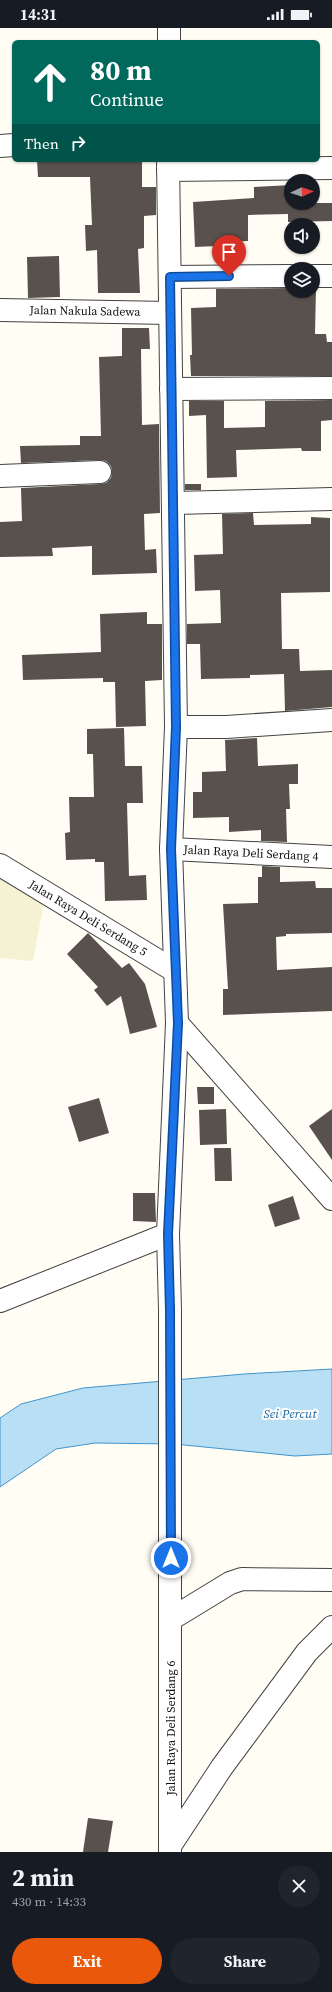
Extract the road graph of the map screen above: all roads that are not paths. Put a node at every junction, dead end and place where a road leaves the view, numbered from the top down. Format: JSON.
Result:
{"nodes":[{"id":1,"x":169,"y":28,"type":"edge"},
{"id":2,"x":169,"y":40,"type":"edge"},
{"id":3,"x":12,"y":145,"type":"edge"},
{"id":4,"x":0,"y":146,"type":"edge"},
{"id":5,"x":168,"y":165,"type":"edge"},
{"id":6,"x":332,"y":168,"type":"edge"},
{"id":7,"x":284,"y":276,"type":"edge"},
{"id":8,"x":320,"y":276,"type":"edge"},
{"id":9,"x":332,"y":276,"type":"edge"},
{"id":10,"x":170,"y":277,"type":"junction"},
{"id":11,"x":0,"y":310,"type":"edge"},
{"id":12,"x":170,"y":313,"type":"junction"},
{"id":13,"x":332,"y":388,"type":"edge"},
{"id":14,"x":171,"y":389,"type":"junction"},
{"id":15,"x":100,"y":472,"type":"dead end"},
{"id":16,"x":0,"y":476,"type":"edge"},
{"id":17,"x":332,"y":500,"type":"edge"},
{"id":18,"x":174,"y":503,"type":"junction"},
{"id":19,"x":332,"y":720,"type":"edge"},
{"id":20,"x":176,"y":727,"type":"junction"},
{"id":21,"x":171,"y":849,"type":"junction"},
{"id":22,"x":332,"y":857,"type":"edge"},
{"id":23,"x":0,"y":864,"type":"edge"},
{"id":24,"x":176,"y":971,"type":"junction"},
{"id":25,"x":178,"y":1023,"type":"junction"},
{"id":26,"x":332,"y":1199,"type":"edge"},
{"id":27,"x":168,"y":1234,"type":"junction"},
{"id":28,"x":0,"y":1301,"type":"edge"},
{"id":29,"x":332,"y":1580,"type":"edge"},
{"id":30,"x":171,"y":1612,"type":"junction"},
{"id":31,"x":332,"y":1627,"type":"edge"},
{"id":32,"x":170,"y":1849,"type":"edge"}],
"edges":[{"from":1,"to":2,"type":"street"},
{"from":3,"to":4,"type":"street"},
{"from":5,"to":6,"type":"street"},
{"from":5,"to":10,"type":"street","name":"Jalan Raya Deli Serdang 6"},
{"from":7,"to":10,"type":"street"},
{"from":8,"to":9,"type":"street"},
{"from":10,"to":12,"type":"street","name":"Jalan Raya Deli Serdang 6"},
{"from":11,"to":12,"type":"street","name":"Jalan Nakula Sadewa"},
{"from":12,"to":14,"type":"street","name":"Jalan Raya Deli Serdang 6"},
{"from":13,"to":14,"type":"street"},
{"from":14,"to":18,"type":"street","name":"Jalan Raya Deli Serdang 6"},
{"from":15,"to":16,"type":"street"},
{"from":17,"to":18,"type":"street"},
{"from":18,"to":20,"type":"street","name":"Jalan Raya Deli Serdang 6"},
{"from":19,"to":20,"type":"street"},
{"from":20,"to":21,"type":"street","name":"Jalan Raya Deli Serdang 6"},
{"from":21,"to":22,"type":"street","name":"Jalan Raya Deli Serdang 4"},
{"from":21,"to":24,"type":"street","name":"Jalan Raya Deli Serdang 6"},
{"from":23,"to":24,"type":"street","name":"Jalan Raya Deli Serdang 5"},
{"from":24,"to":25,"type":"street","name":"Jalan Raya Deli Serdang 6"},
{"from":25,"to":26,"type":"street"},
{"from":25,"to":27,"type":"street","name":"Jalan Raya Deli Serdang 6"},
{"from":27,"to":28,"type":"street"},
{"from":27,"to":30,"type":"street","name":"Jalan Raya Deli Serdang 6"},
{"from":29,"to":30,"type":"street"},
{"from":30,"to":32,"type":"street","name":"Jalan Raya Deli Serdang 6"},
{"from":31,"to":32,"type":"street"}]}
